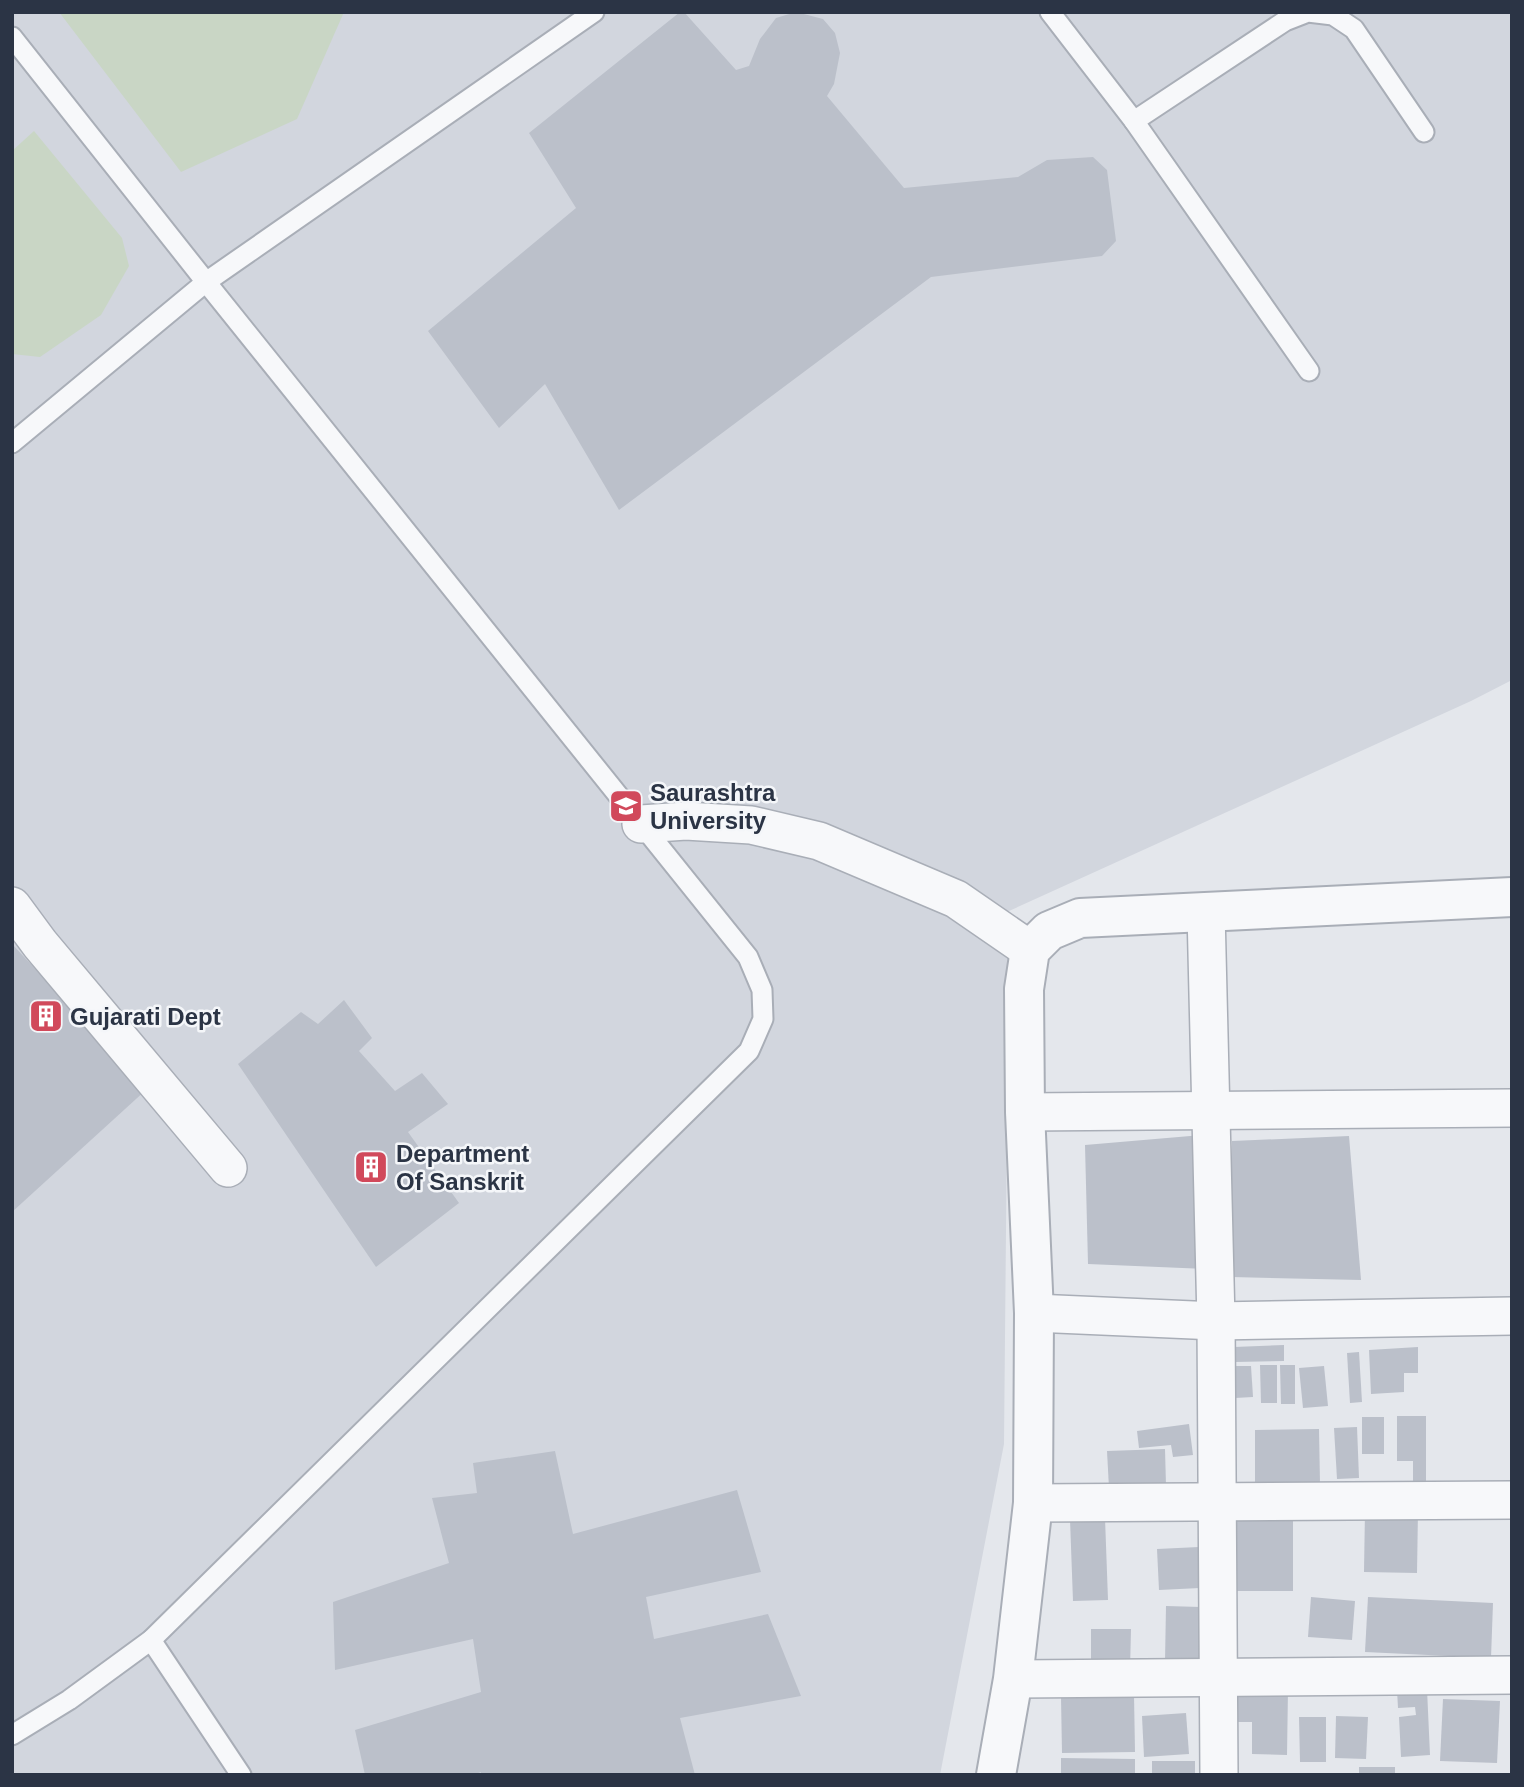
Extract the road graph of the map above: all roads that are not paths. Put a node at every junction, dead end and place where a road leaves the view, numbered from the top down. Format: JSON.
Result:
{"nodes":[{"id":1,"x":594,"y":12,"type":"edge"},
{"id":2,"x":1050,"y":12,"type":"edge"},
{"id":3,"x":12,"y":37,"type":"edge"},
{"id":4,"x":1134,"y":121,"type":"junction"},
{"id":5,"x":1423,"y":132,"type":"dead end"},
{"id":6,"x":206,"y":282,"type":"junction"},
{"id":7,"x":1309,"y":371,"type":"dead end"},
{"id":8,"x":12,"y":443,"type":"edge"},
{"id":9,"x":641,"y":824,"type":"junction"},
{"id":10,"x":1512,"y":897,"type":"edge"},
{"id":11,"x":12,"y":906,"type":"edge"},
{"id":12,"x":1206,"y":912,"type":"junction"},
{"id":13,"x":1030,"y":950,"type":"junction"},
{"id":14,"x":1512,"y":1108,"type":"edge"},
{"id":15,"x":1211,"y":1111,"type":"junction"},
{"id":16,"x":1025,"y":1112,"type":"junction"},
{"id":17,"x":228,"y":1168,"type":"dead end"},
{"id":18,"x":1034,"y":1313,"type":"junction"},
{"id":19,"x":1512,"y":1316,"type":"edge"},
{"id":20,"x":1216,"y":1321,"type":"junction"},
{"id":21,"x":1512,"y":1500,"type":"edge"},
{"id":22,"x":1033,"y":1503,"type":"junction"},
{"id":23,"x":1218,"y":1503,"type":"junction"},
{"id":24,"x":151,"y":1640,"type":"junction"},
{"id":25,"x":1512,"y":1675,"type":"edge"},
{"id":26,"x":1219,"y":1678,"type":"junction"},
{"id":27,"x":1013,"y":1679,"type":"junction"},
{"id":28,"x":12,"y":1735,"type":"edge"},
{"id":29,"x":241,"y":1775,"type":"edge"},
{"id":30,"x":996,"y":1775,"type":"edge"},
{"id":31,"x":1219,"y":1775,"type":"edge"}],
"edges":[{"from":1,"to":6,"type":"lane"},
{"from":2,"to":4,"type":"lane"},
{"from":3,"to":6,"type":"lane"},
{"from":4,"to":5,"type":"lane"},
{"from":4,"to":7,"type":"lane"},
{"from":6,"to":8,"type":"lane"},
{"from":6,"to":9,"type":"lane"},
{"from":9,"to":13,"type":"street"},
{"from":9,"to":24,"type":"lane"},
{"from":10,"to":12,"type":"street"},
{"from":11,"to":17,"type":"street"},
{"from":12,"to":13,"type":"street"},
{"from":12,"to":15,"type":"street"},
{"from":13,"to":16,"type":"street"},
{"from":14,"to":15,"type":"street"},
{"from":15,"to":16,"type":"street"},
{"from":15,"to":20,"type":"street"},
{"from":16,"to":18,"type":"street"},
{"from":18,"to":20,"type":"street"},
{"from":18,"to":22,"type":"street"},
{"from":19,"to":20,"type":"street"},
{"from":20,"to":23,"type":"street"},
{"from":21,"to":23,"type":"street"},
{"from":22,"to":23,"type":"street"},
{"from":22,"to":27,"type":"street"},
{"from":23,"to":26,"type":"street"},
{"from":24,"to":28,"type":"lane"},
{"from":24,"to":29,"type":"lane"},
{"from":25,"to":26,"type":"street"},
{"from":26,"to":27,"type":"street"},
{"from":26,"to":31,"type":"street"},
{"from":27,"to":30,"type":"street"}]}
